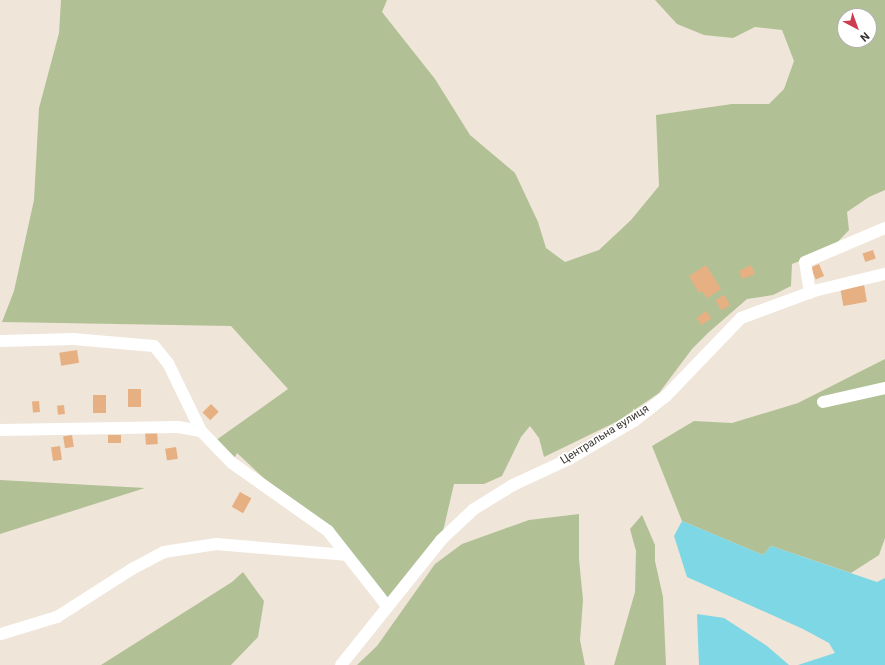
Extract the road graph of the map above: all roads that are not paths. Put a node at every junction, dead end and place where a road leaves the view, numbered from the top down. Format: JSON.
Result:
{"nodes":[{"id":1,"x":885,"y":228,"type":"edge"},
{"id":2,"x":885,"y":274,"type":"edge"},
{"id":3,"x":810,"y":292,"type":"junction"},
{"id":4,"x":0,"y":341,"type":"edge"},
{"id":5,"x":885,"y":388,"type":"edge"},
{"id":6,"x":823,"y":402,"type":"dead end"},
{"id":7,"x":0,"y":430,"type":"edge"},
{"id":8,"x":201,"y":431,"type":"junction"},
{"id":9,"x":346,"y":555,"type":"junction"},
{"id":10,"x":387,"y":606,"type":"junction"},
{"id":11,"x":2,"y":634,"type":"dead end"},
{"id":12,"x":341,"y":665,"type":"edge"}],
"edges":[{"from":1,"to":3,"type":"street"},
{"from":2,"to":3,"type":"street","name":"Центральна вулиця"},
{"from":3,"to":10,"type":"street","name":"Центральна вулиця"},
{"from":4,"to":8,"type":"street"},
{"from":5,"to":6,"type":"street"},
{"from":7,"to":8,"type":"street"},
{"from":8,"to":9,"type":"street"},
{"from":9,"to":10,"type":"street"},
{"from":9,"to":11,"type":"street"},
{"from":10,"to":12,"type":"street","name":"Центральна вулиця"}]}
